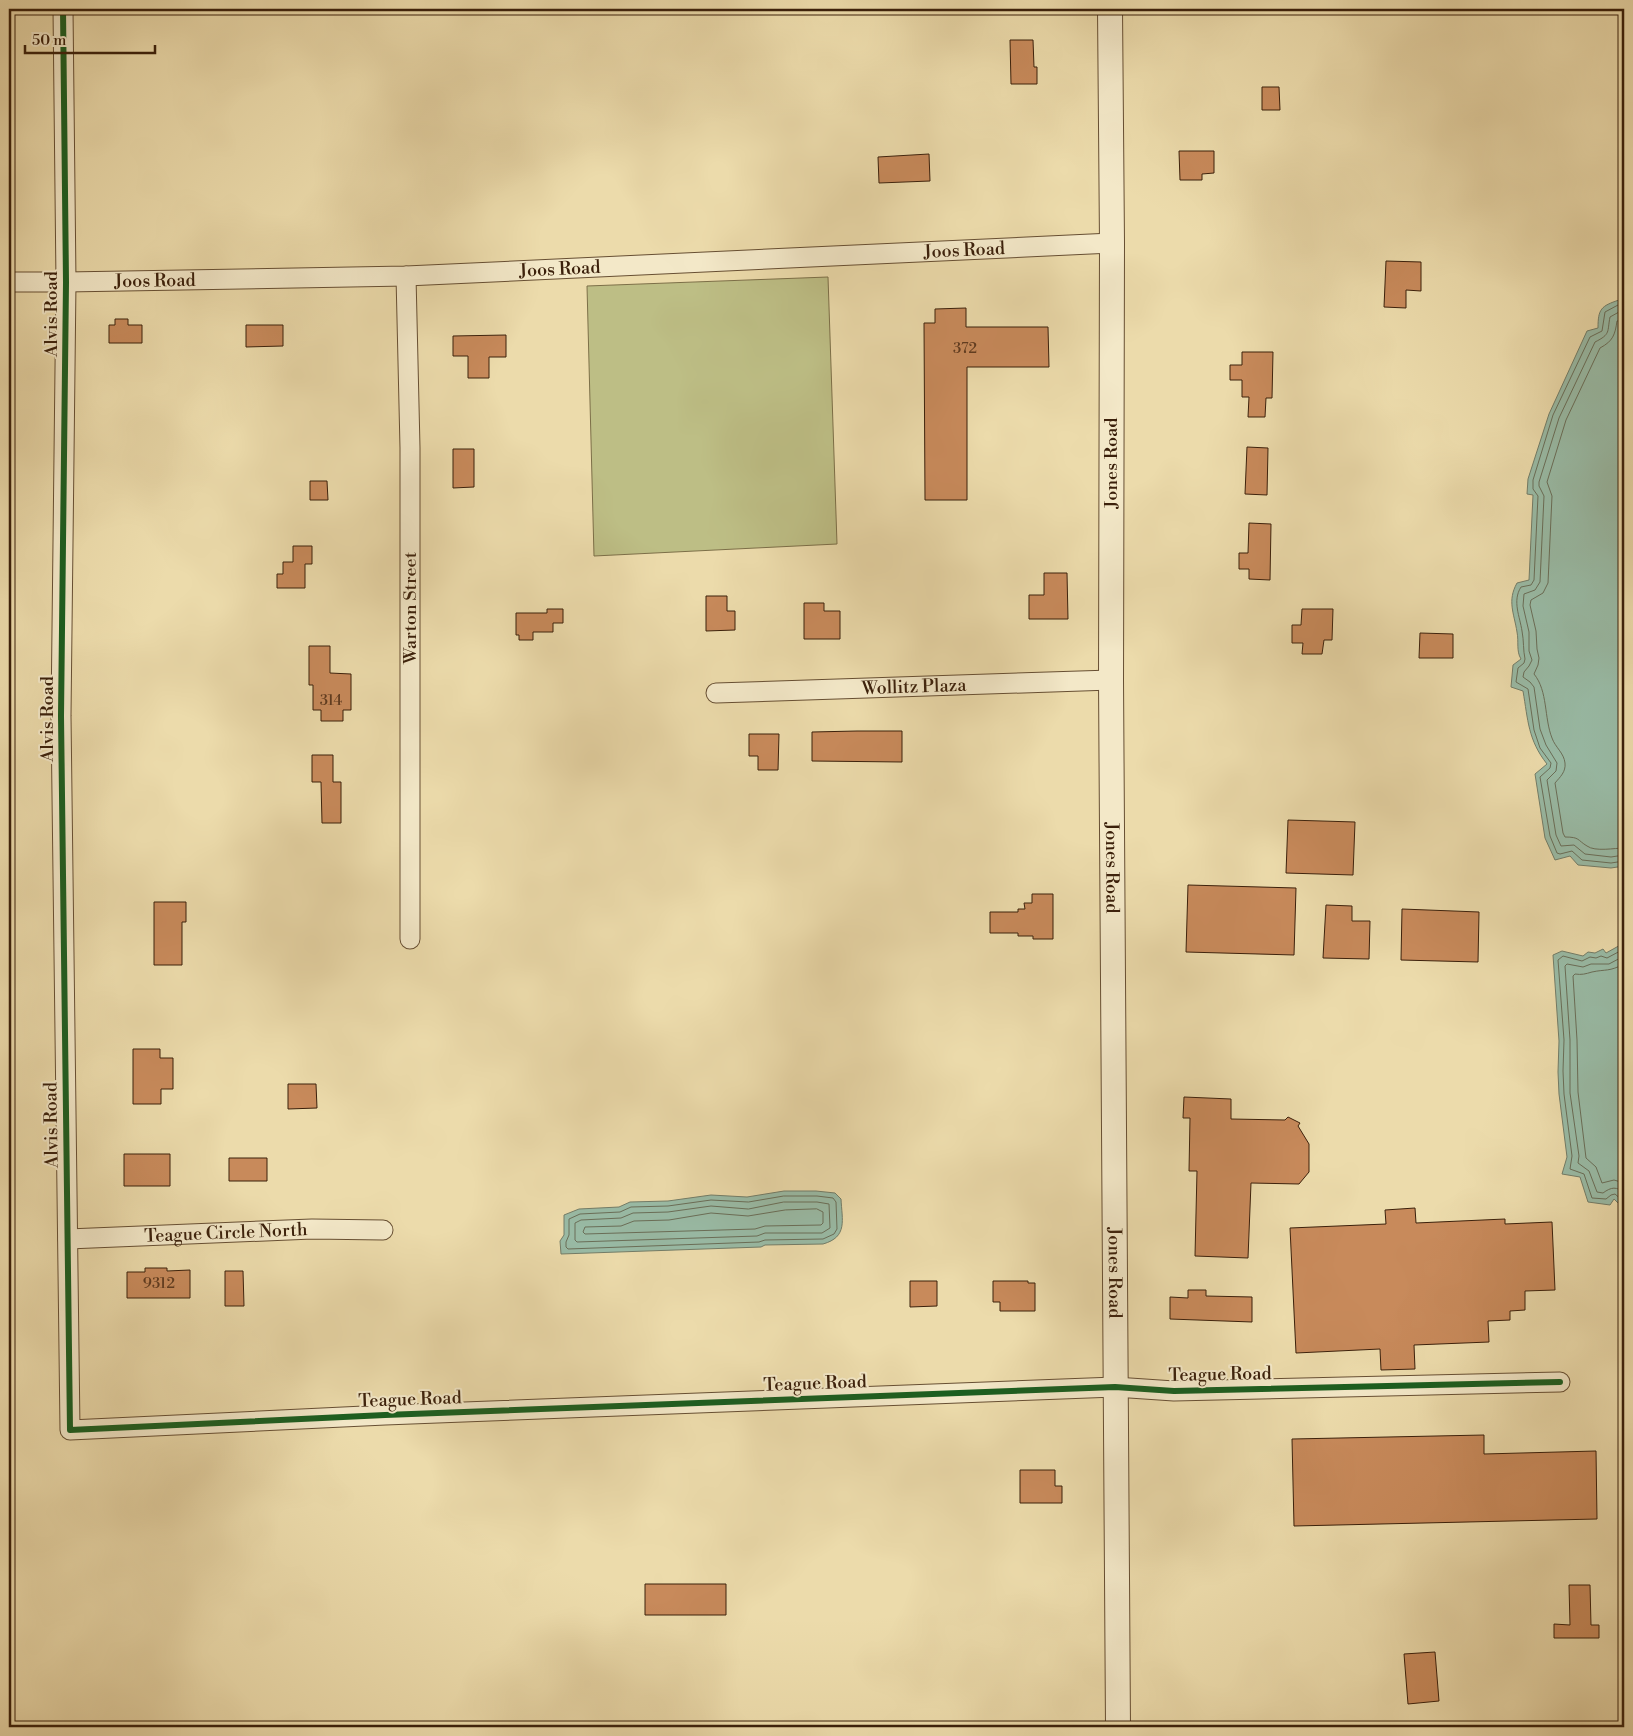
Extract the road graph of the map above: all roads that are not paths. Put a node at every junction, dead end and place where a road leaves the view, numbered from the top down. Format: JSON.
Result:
{"nodes":[{"id":1,"x":63,"y":9,"type":"edge"},
{"id":2,"x":1110,"y":9,"type":"edge"},
{"id":3,"x":1112,"y":243,"type":"junction"},
{"id":4,"x":406,"y":276,"type":"junction"},
{"id":5,"x":9,"y":282,"type":"edge"},
{"id":6,"x":66,"y":282,"type":"junction"},
{"id":7,"x":1111,"y":680,"type":"junction"},
{"id":8,"x":716,"y":693,"type":"dead end"},
{"id":9,"x":410,"y":939,"type":"dead end"},
{"id":10,"x":383,"y":1230,"type":"dead end"},
{"id":11,"x":68,"y":1239,"type":"junction"},
{"id":12,"x":1560,"y":1382,"type":"dead end"},
{"id":13,"x":1115,"y":1386,"type":"junction"},
{"id":14,"x":70,"y":1430,"type":"joint"},
{"id":15,"x":1118,"y":1727,"type":"edge"}],
"edges":[{"from":1,"to":6,"type":"street","name":"Alvis Road"},
{"from":2,"to":3,"type":"street","name":"Jones Road"},
{"from":3,"to":4,"type":"street","name":"Joos Road"},
{"from":3,"to":7,"type":"street","name":"Jones Road"},
{"from":4,"to":6,"type":"street","name":"Joos Road"},
{"from":4,"to":9,"type":"street","name":"Warton Street"},
{"from":5,"to":6,"type":"street","name":"Joos Road"},
{"from":6,"to":11,"type":"street","name":"Alvis Road"},
{"from":7,"to":8,"type":"street","name":"Wollitz Plaza"},
{"from":7,"to":13,"type":"street","name":"Jones Road"},
{"from":10,"to":11,"type":"street","name":"Teague Circle North"},
{"from":11,"to":14,"type":"street","name":"Alvis Road"},
{"from":12,"to":13,"type":"street","name":"Teague Road"},
{"from":13,"to":14,"type":"street","name":"Teague Road"},
{"from":13,"to":15,"type":"street","name":"Jones Road"}]}
